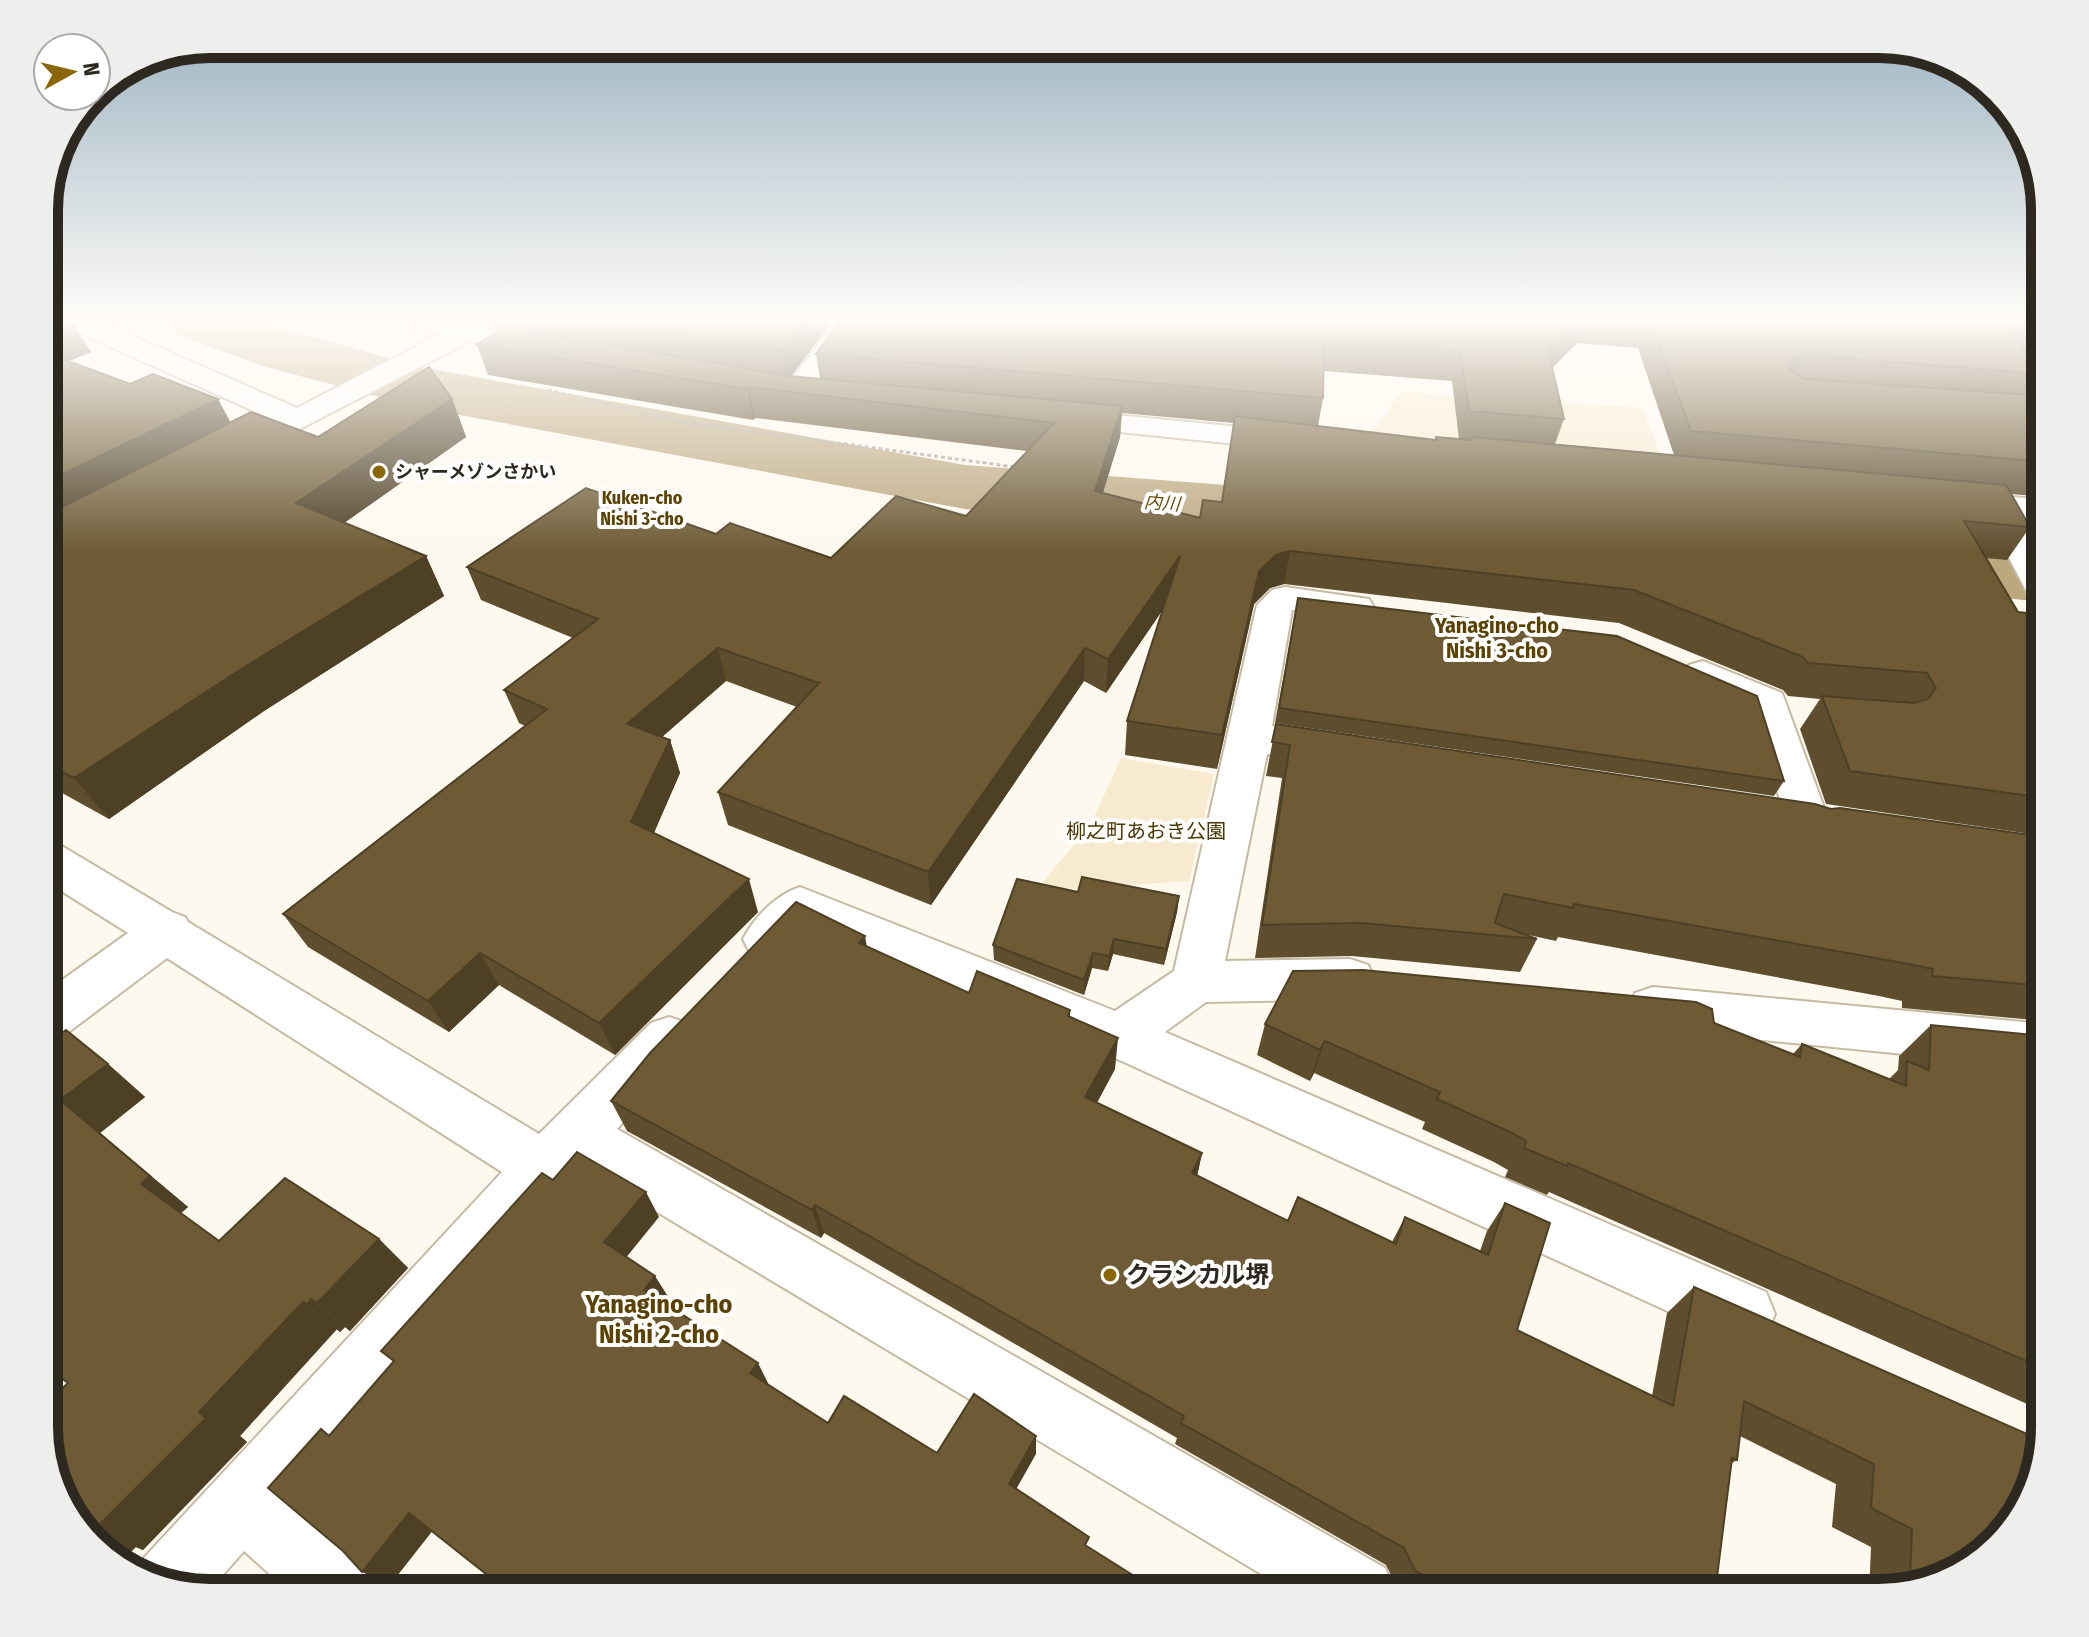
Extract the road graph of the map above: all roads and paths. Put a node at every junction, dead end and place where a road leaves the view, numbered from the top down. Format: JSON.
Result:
{"nodes":[{"id":1,"x":276,"y":398,"type":"edge"},
{"id":2,"x":337,"y":398,"type":"edge"},
{"id":3,"x":585,"y":398,"type":"edge"},
{"id":4,"x":312,"y":412,"type":"junction"},
{"id":5,"x":1032,"y":417,"type":"edge"},
{"id":6,"x":2013,"y":417,"type":"edge"},
{"id":7,"x":2031,"y":418,"type":"edge"},
{"id":8,"x":1317,"y":443,"type":"edge"},
{"id":9,"x":206,"y":469,"type":"edge"},
{"id":10,"x":1028,"y":469,"type":"edge"},
{"id":11,"x":1934,"y":499,"type":"edge"},
{"id":12,"x":1997,"y":505,"type":"junction"},
{"id":13,"x":2031,"y":509,"type":"edge"},
{"id":14,"x":2031,"y":564,"type":"edge"},
{"id":15,"x":1391,"y":611,"type":"edge"},
{"id":16,"x":1673,"y":661,"type":"edge"},
{"id":17,"x":1772,"y":711,"type":"junction"},
{"id":18,"x":1816,"y":714,"type":"dead end"},
{"id":19,"x":1250,"y":737,"type":"junction"},
{"id":20,"x":1374,"y":757,"type":"edge"},
{"id":21,"x":1762,"y":816,"type":"edge"},
{"id":22,"x":1808,"y":824,"type":"junction"},
{"id":23,"x":1856,"y":830,"type":"edge"},
{"id":24,"x":58,"y":865,"type":"edge"},
{"id":25,"x":168,"y":930,"type":"junction"},
{"id":26,"x":1196,"y":982,"type":"junction"},
{"id":27,"x":1399,"y":984,"type":"edge"},
{"id":28,"x":1604,"y":1004,"type":"edge"},
{"id":29,"x":58,"y":1012,"type":"edge"},
{"id":30,"x":1120,"y":1036,"type":"junction"},
{"id":31,"x":2031,"y":1045,"type":"edge"},
{"id":32,"x":560,"y":1150,"type":"junction"},
{"id":33,"x":1782,"y":1331,"type":"edge"},
{"id":34,"x":240,"y":1503,"type":"junction"},
{"id":35,"x":176,"y":1575,"type":"edge"},
{"id":36,"x":329,"y":1579,"type":"edge"},
{"id":37,"x":1335,"y":1579,"type":"edge"}],
"edges":[{"from":1,"to":4,"type":"street"},
{"from":2,"to":4,"type":"street"},
{"from":3,"to":10,"type":"path"},
{"from":4,"to":9,"type":"street"},
{"from":5,"to":8,"type":"street"},
{"from":6,"to":7,"type":"street"},
{"from":11,"to":12,"type":"street"},
{"from":12,"to":13,"type":"street"},
{"from":12,"to":14,"type":"street"},
{"from":15,"to":19,"type":"street"},
{"from":16,"to":17,"type":"street"},
{"from":17,"to":18,"type":"street"},
{"from":17,"to":22,"type":"street"},
{"from":19,"to":20,"type":"street"},
{"from":19,"to":26,"type":"street"},
{"from":21,"to":22,"type":"street"},
{"from":22,"to":23,"type":"street"},
{"from":24,"to":25,"type":"street"},
{"from":25,"to":29,"type":"street"},
{"from":25,"to":32,"type":"street"},
{"from":26,"to":27,"type":"street"},
{"from":26,"to":30,"type":"street"},
{"from":28,"to":31,"type":"street"},
{"from":30,"to":32,"type":"street"},
{"from":30,"to":33,"type":"street"},
{"from":32,"to":34,"type":"street"},
{"from":32,"to":37,"type":"street"},
{"from":34,"to":35,"type":"street"},
{"from":34,"to":36,"type":"street"}]}
